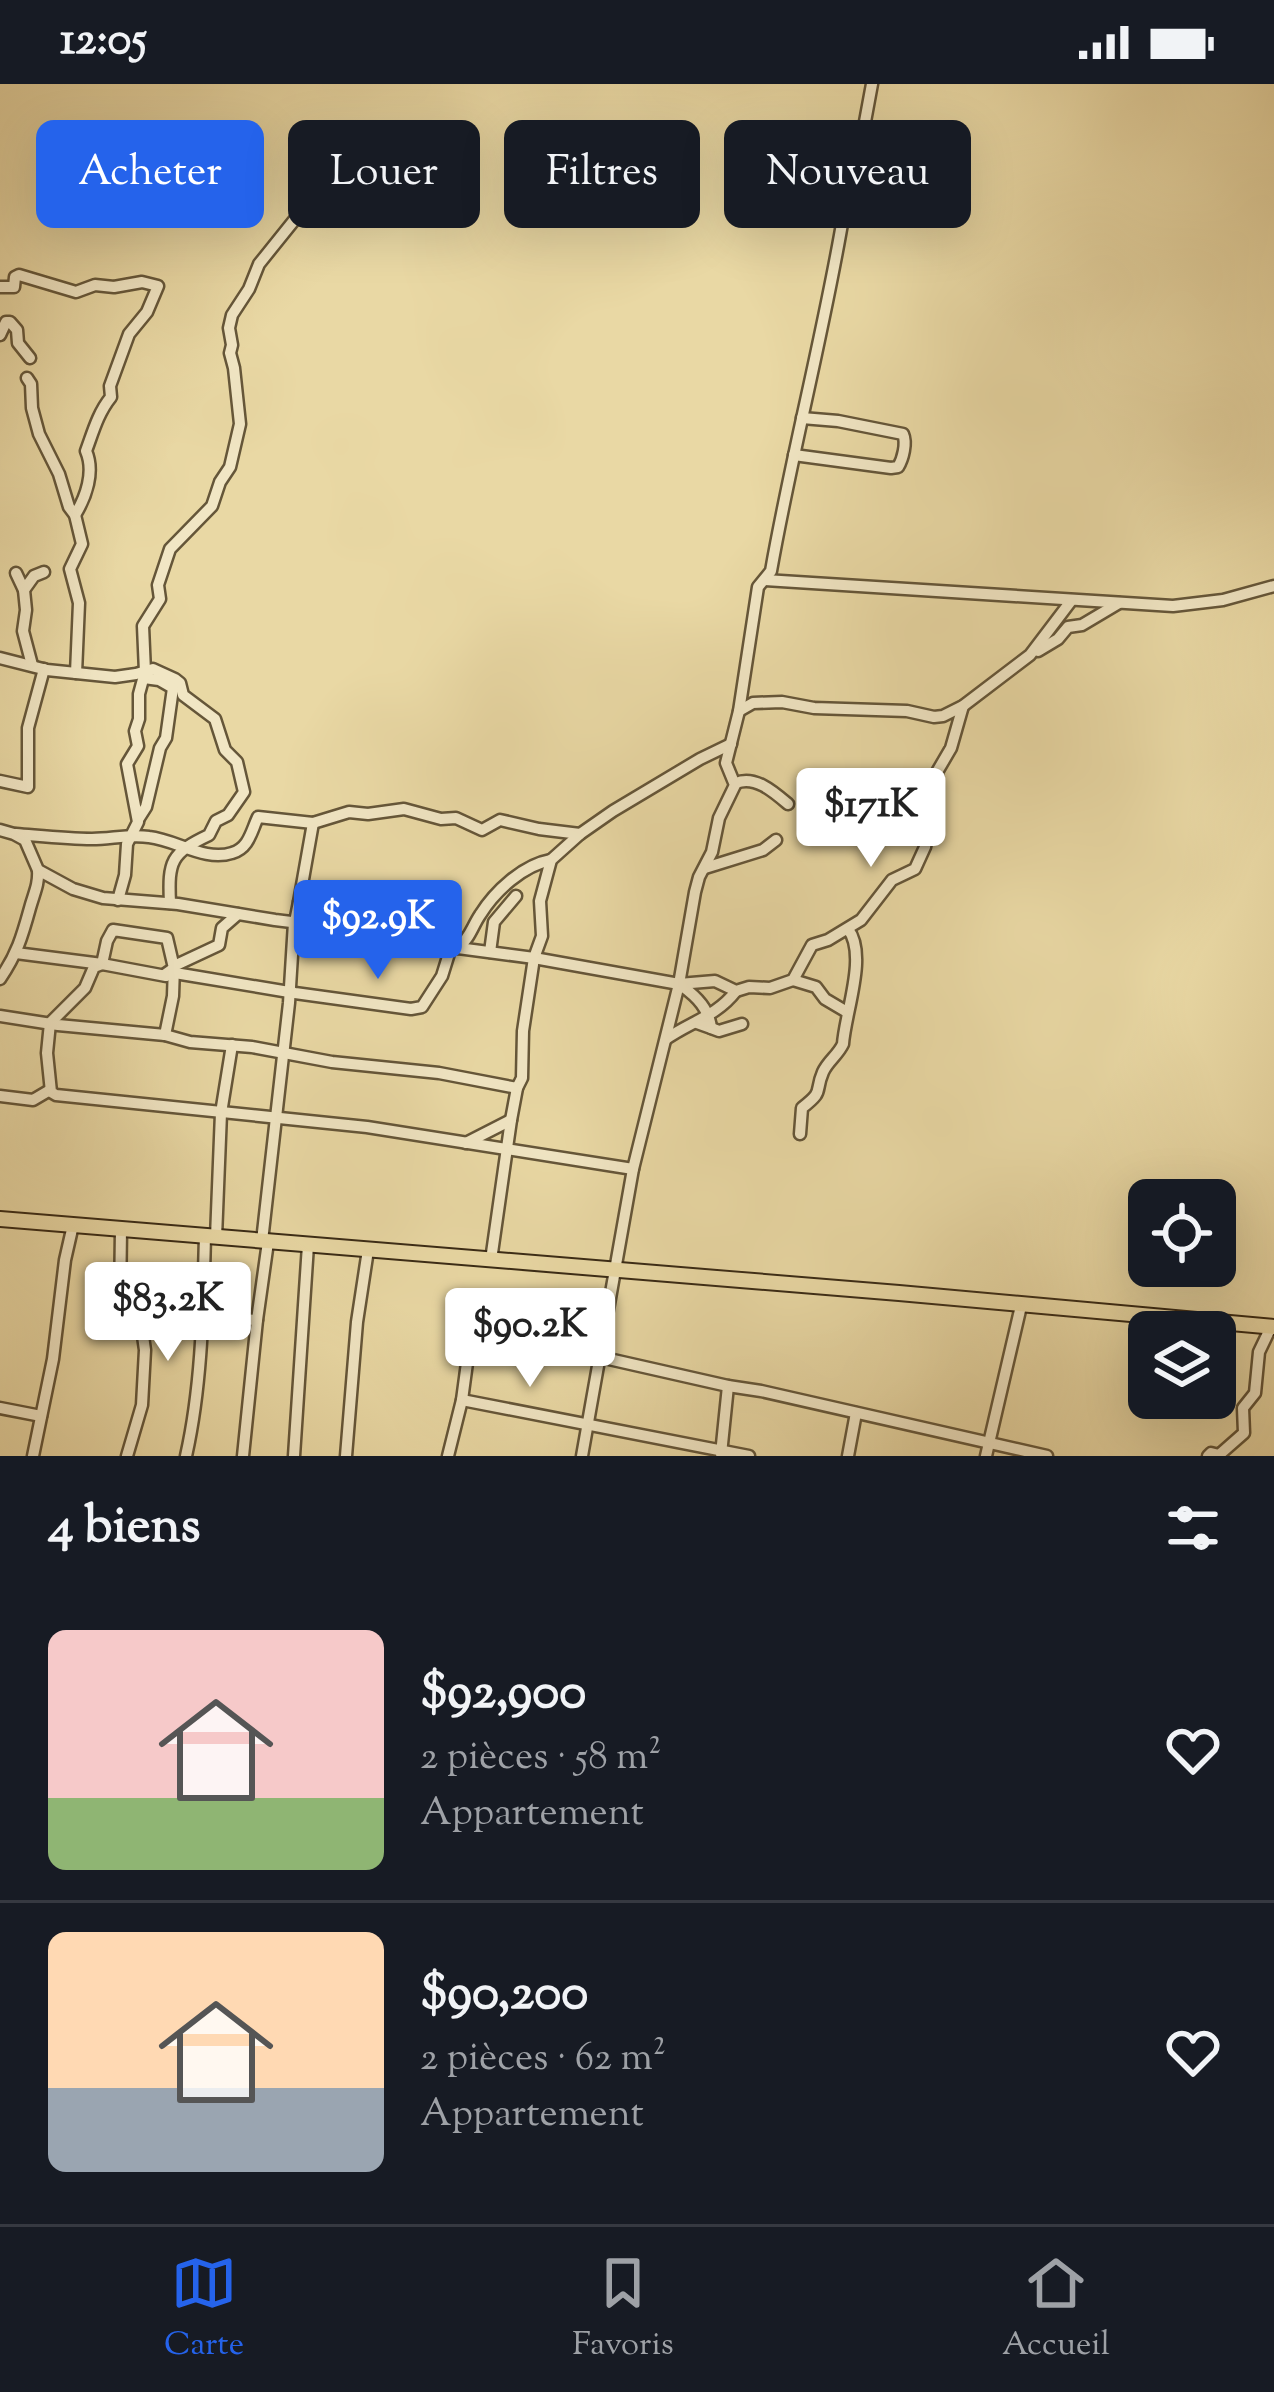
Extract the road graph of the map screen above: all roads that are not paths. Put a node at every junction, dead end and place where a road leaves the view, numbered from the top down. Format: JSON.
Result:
{"nodes":[{"id":1,"x":872,"y":84,"type":"edge"},
{"id":2,"x":288,"y":228,"type":"edge"},
{"id":3,"x":0,"y":287,"type":"edge"},
{"id":4,"x":0,"y":335,"type":"edge"},
{"id":5,"x":29,"y":358,"type":"dead end"},
{"id":6,"x":27,"y":378,"type":"dead end"},
{"id":7,"x":802,"y":418,"type":"junction"},
{"id":8,"x":794,"y":454,"type":"junction"},
{"id":9,"x":75,"y":515,"type":"junction"},
{"id":10,"x":44,"y":572,"type":"dead end"},
{"id":11,"x":16,"y":573,"type":"dead end"},
{"id":12,"x":764,"y":580,"type":"junction"},
{"id":13,"x":1274,"y":586,"type":"edge"},
{"id":14,"x":24,"y":590,"type":"junction"},
{"id":15,"x":1071,"y":601,"type":"junction"},
{"id":16,"x":1119,"y":603,"type":"junction"},
{"id":17,"x":1030,"y":655,"type":"junction"},
{"id":18,"x":0,"y":658,"type":"edge"},
{"id":19,"x":38,"y":669,"type":"junction"},
{"id":20,"x":76,"y":673,"type":"junction"},
{"id":21,"x":144,"y":675,"type":"junction"},
{"id":22,"x":963,"y":706,"type":"junction"},
{"id":23,"x":739,"y":711,"type":"junction"},
{"id":24,"x":731,"y":744,"type":"junction"},
{"id":25,"x":0,"y":781,"type":"edge"},
{"id":26,"x":736,"y":783,"type":"junction"},
{"id":27,"x":788,"y":804,"type":"dead end"},
{"id":28,"x":139,"y":818,"type":"junction"},
{"id":29,"x":314,"y":824,"type":"junction"},
{"id":30,"x":0,"y":830,"type":"edge"},
{"id":31,"x":14,"y":833,"type":"junction"},
{"id":32,"x":580,"y":834,"type":"junction"},
{"id":33,"x":129,"y":837,"type":"junction"},
{"id":34,"x":776,"y":840,"type":"dead end"},
{"id":35,"x":187,"y":846,"type":"junction"},
{"id":36,"x":551,"y":860,"type":"junction"},
{"id":37,"x":705,"y":868,"type":"junction"},
{"id":38,"x":38,"y":870,"type":"junction"},
{"id":39,"x":313,"y":894,"type":"dead end"},
{"id":40,"x":516,"y":896,"type":"dead end"},
{"id":41,"x":118,"y":900,"type":"junction"},
{"id":42,"x":299,"y":902,"type":"junction"},
{"id":43,"x":170,"y":903,"type":"junction"},
{"id":44,"x":241,"y":913,"type":"junction"},
{"id":45,"x":295,"y":922,"type":"junction"},
{"id":46,"x":848,"y":929,"type":"junction"},
{"id":47,"x":454,"y":947,"type":"junction"},
{"id":48,"x":490,"y":952,"type":"junction"},
{"id":49,"x":16,"y":953,"type":"junction"},
{"id":50,"x":534,"y":958,"type":"junction"},
{"id":51,"x":102,"y":964,"type":"junction"},
{"id":52,"x":172,"y":974,"type":"junction"},
{"id":53,"x":0,"y":980,"type":"edge"},
{"id":54,"x":793,"y":980,"type":"junction"},
{"id":55,"x":679,"y":984,"type":"junction"},
{"id":56,"x":289,"y":991,"type":"junction"},
{"id":57,"x":736,"y":991,"type":"junction"},
{"id":58,"x":847,"y":1012,"type":"junction"},
{"id":59,"x":0,"y":1016,"type":"edge"},
{"id":60,"x":710,"y":1022,"type":"junction"},
{"id":61,"x":50,"y":1023,"type":"junction"},
{"id":62,"x":742,"y":1024,"type":"dead end"},
{"id":63,"x":165,"y":1035,"type":"junction"},
{"id":64,"x":663,"y":1042,"type":"junction"},
{"id":65,"x":232,"y":1045,"type":"junction"},
{"id":66,"x":283,"y":1054,"type":"junction"},
{"id":67,"x":517,"y":1088,"type":"junction"},
{"id":68,"x":50,"y":1090,"type":"junction"},
{"id":69,"x":0,"y":1096,"type":"edge"},
{"id":70,"x":221,"y":1113,"type":"junction"},
{"id":71,"x":276,"y":1118,"type":"junction"},
{"id":72,"x":512,"y":1120,"type":"junction"},
{"id":73,"x":800,"y":1134,"type":"dead end"},
{"id":74,"x":466,"y":1143,"type":"junction"},
{"id":75,"x":509,"y":1148,"type":"junction"},
{"id":76,"x":633,"y":1169,"type":"junction"},
{"id":77,"x":0,"y":1219,"type":"edge"},
{"id":78,"x":73,"y":1225,"type":"junction"},
{"id":79,"x":121,"y":1230,"type":"junction"},
{"id":80,"x":211,"y":1237,"type":"junction"},
{"id":81,"x":265,"y":1241,"type":"junction"},
{"id":82,"x":308,"y":1245,"type":"junction"},
{"id":83,"x":368,"y":1250,"type":"junction"},
{"id":84,"x":491,"y":1260,"type":"junction"},
{"id":85,"x":615,"y":1271,"type":"junction"},
{"id":86,"x":120,"y":1301,"type":"junction"},
{"id":87,"x":1021,"y":1306,"type":"junction"},
{"id":88,"x":203,"y":1316,"type":"junction"},
{"id":89,"x":257,"y":1321,"type":"junction"},
{"id":90,"x":1268,"y":1328,"type":"edge"},
{"id":91,"x":600,"y":1357,"type":"junction"},
{"id":92,"x":728,"y":1386,"type":"junction"},
{"id":93,"x":462,"y":1400,"type":"junction"},
{"id":94,"x":0,"y":1408,"type":"edge"},
{"id":95,"x":856,"y":1414,"type":"junction"},
{"id":96,"x":40,"y":1416,"type":"junction"},
{"id":97,"x":588,"y":1426,"type":"junction"},
{"id":98,"x":987,"y":1450,"type":"edge"},
{"id":99,"x":721,"y":1454,"type":"edge"},
{"id":100,"x":1221,"y":1455,"type":"edge"},
{"id":101,"x":33,"y":1456,"type":"edge"},
{"id":102,"x":127,"y":1456,"type":"edge"},
{"id":103,"x":186,"y":1456,"type":"edge"},
{"id":104,"x":243,"y":1456,"type":"edge"},
{"id":105,"x":294,"y":1456,"type":"edge"},
{"id":106,"x":346,"y":1456,"type":"edge"},
{"id":107,"x":448,"y":1456,"type":"edge"},
{"id":108,"x":582,"y":1456,"type":"edge"},
{"id":109,"x":749,"y":1456,"type":"edge"},
{"id":110,"x":848,"y":1456,"type":"edge"},
{"id":111,"x":1047,"y":1456,"type":"edge"},
{"id":112,"x":1208,"y":1456,"type":"edge"}],
"edges":[{"from":1,"to":7,"type":"street"},
{"from":2,"to":21,"type":"street"},
{"from":3,"to":9,"type":"street"},
{"from":4,"to":5,"type":"street"},
{"from":6,"to":9,"type":"street"},
{"from":7,"to":8,"type":"street"},
{"from":7,"to":8,"type":"street"},
{"from":8,"to":12,"type":"street"},
{"from":9,"to":20,"type":"street"},
{"from":10,"to":14,"type":"street"},
{"from":11,"to":14,"type":"street"},
{"from":12,"to":15,"type":"street"},
{"from":12,"to":23,"type":"street"},
{"from":13,"to":16,"type":"street"},
{"from":14,"to":19,"type":"street"},
{"from":15,"to":16,"type":"street"},
{"from":15,"to":17,"type":"street"},
{"from":16,"to":17,"type":"street"},
{"from":17,"to":22,"type":"street"},
{"from":18,"to":19,"type":"street"},
{"from":19,"to":20,"type":"street"},
{"from":19,"to":25,"type":"street"},
{"from":20,"to":21,"type":"street"},
{"from":21,"to":28,"type":"street"},
{"from":21,"to":28,"type":"street"},
{"from":21,"to":35,"type":"street"},
{"from":22,"to":23,"type":"street"},
{"from":22,"to":46,"type":"street"},
{"from":23,"to":24,"type":"street"},
{"from":24,"to":26,"type":"street"},
{"from":24,"to":32,"type":"street"},
{"from":26,"to":27,"type":"street"},
{"from":26,"to":37,"type":"street"},
{"from":28,"to":33,"type":"street"},
{"from":29,"to":32,"type":"street"},
{"from":29,"to":35,"type":"street"},
{"from":29,"to":42,"type":"street"},
{"from":30,"to":31,"type":"street"},
{"from":31,"to":33,"type":"street"},
{"from":31,"to":38,"type":"street"},
{"from":32,"to":36,"type":"street"},
{"from":33,"to":35,"type":"street"},
{"from":33,"to":41,"type":"street"},
{"from":34,"to":37,"type":"street"},
{"from":35,"to":43,"type":"street"},
{"from":36,"to":47,"type":"street"},
{"from":36,"to":50,"type":"street"},
{"from":37,"to":55,"type":"street"},
{"from":38,"to":41,"type":"street"},
{"from":38,"to":49,"type":"street"},
{"from":39,"to":42,"type":"street"},
{"from":40,"to":48,"type":"street"},
{"from":41,"to":43,"type":"street"},
{"from":42,"to":45,"type":"street"},
{"from":43,"to":44,"type":"street"},
{"from":44,"to":45,"type":"street"},
{"from":44,"to":52,"type":"street"},
{"from":45,"to":47,"type":"street"},
{"from":45,"to":56,"type":"street"},
{"from":46,"to":54,"type":"street"},
{"from":46,"to":58,"type":"street"},
{"from":47,"to":48,"type":"street"},
{"from":47,"to":56,"type":"street"},
{"from":48,"to":50,"type":"street"},
{"from":49,"to":51,"type":"street"},
{"from":49,"to":53,"type":"street"},
{"from":50,"to":55,"type":"street"},
{"from":50,"to":67,"type":"street"},
{"from":51,"to":52,"type":"street"},
{"from":51,"to":52,"type":"street"},
{"from":51,"to":61,"type":"street"},
{"from":52,"to":56,"type":"street"},
{"from":52,"to":63,"type":"street"},
{"from":54,"to":57,"type":"street"},
{"from":54,"to":58,"type":"street"},
{"from":55,"to":57,"type":"street"},
{"from":55,"to":60,"type":"street"},
{"from":55,"to":64,"type":"street"},
{"from":56,"to":66,"type":"street"},
{"from":57,"to":60,"type":"street"},
{"from":58,"to":73,"type":"street"},
{"from":59,"to":61,"type":"street"},
{"from":60,"to":62,"type":"street"},
{"from":60,"to":64,"type":"street"},
{"from":61,"to":63,"type":"street"},
{"from":61,"to":68,"type":"street"},
{"from":63,"to":65,"type":"street"},
{"from":64,"to":76,"type":"street"},
{"from":65,"to":66,"type":"street"},
{"from":65,"to":70,"type":"street"},
{"from":66,"to":67,"type":"street"},
{"from":66,"to":71,"type":"street"},
{"from":67,"to":72,"type":"street"},
{"from":68,"to":69,"type":"street"},
{"from":68,"to":70,"type":"street"},
{"from":70,"to":71,"type":"street"},
{"from":70,"to":80,"type":"street"},
{"from":71,"to":74,"type":"street"},
{"from":71,"to":81,"type":"street"},
{"from":72,"to":74,"type":"street"},
{"from":72,"to":75,"type":"street"},
{"from":74,"to":75,"type":"street"},
{"from":75,"to":76,"type":"street"},
{"from":75,"to":84,"type":"street"},
{"from":76,"to":85,"type":"street"},
{"from":77,"to":78,"type":"main road"},
{"from":78,"to":79,"type":"main road"},
{"from":78,"to":96,"type":"street"},
{"from":79,"to":80,"type":"main road"},
{"from":79,"to":86,"type":"street"},
{"from":80,"to":81,"type":"main road"},
{"from":80,"to":88,"type":"street"},
{"from":81,"to":82,"type":"main road"},
{"from":81,"to":89,"type":"street"},
{"from":82,"to":83,"type":"main road"},
{"from":82,"to":105,"type":"street"},
{"from":83,"to":84,"type":"main road"},
{"from":83,"to":106,"type":"street"},
{"from":84,"to":85,"type":"main road"},
{"from":85,"to":87,"type":"main road"},
{"from":85,"to":91,"type":"street"},
{"from":86,"to":88,"type":"street"},
{"from":86,"to":102,"type":"street"},
{"from":87,"to":90,"type":"main road"},
{"from":87,"to":98,"type":"street"},
{"from":88,"to":89,"type":"street"},
{"from":88,"to":103,"type":"street"},
{"from":89,"to":104,"type":"street"},
{"from":90,"to":100,"type":"street"},
{"from":91,"to":92,"type":"street"},
{"from":91,"to":93,"type":"street"},
{"from":91,"to":97,"type":"street"},
{"from":92,"to":95,"type":"street"},
{"from":92,"to":99,"type":"street"},
{"from":93,"to":97,"type":"street"},
{"from":93,"to":107,"type":"street"},
{"from":94,"to":96,"type":"street"},
{"from":95,"to":98,"type":"street"},
{"from":95,"to":110,"type":"street"},
{"from":96,"to":101,"type":"street"},
{"from":97,"to":99,"type":"street"},
{"from":97,"to":108,"type":"street"},
{"from":98,"to":111,"type":"street"},
{"from":99,"to":109,"type":"street"},
{"from":100,"to":112,"type":"street"}]}
